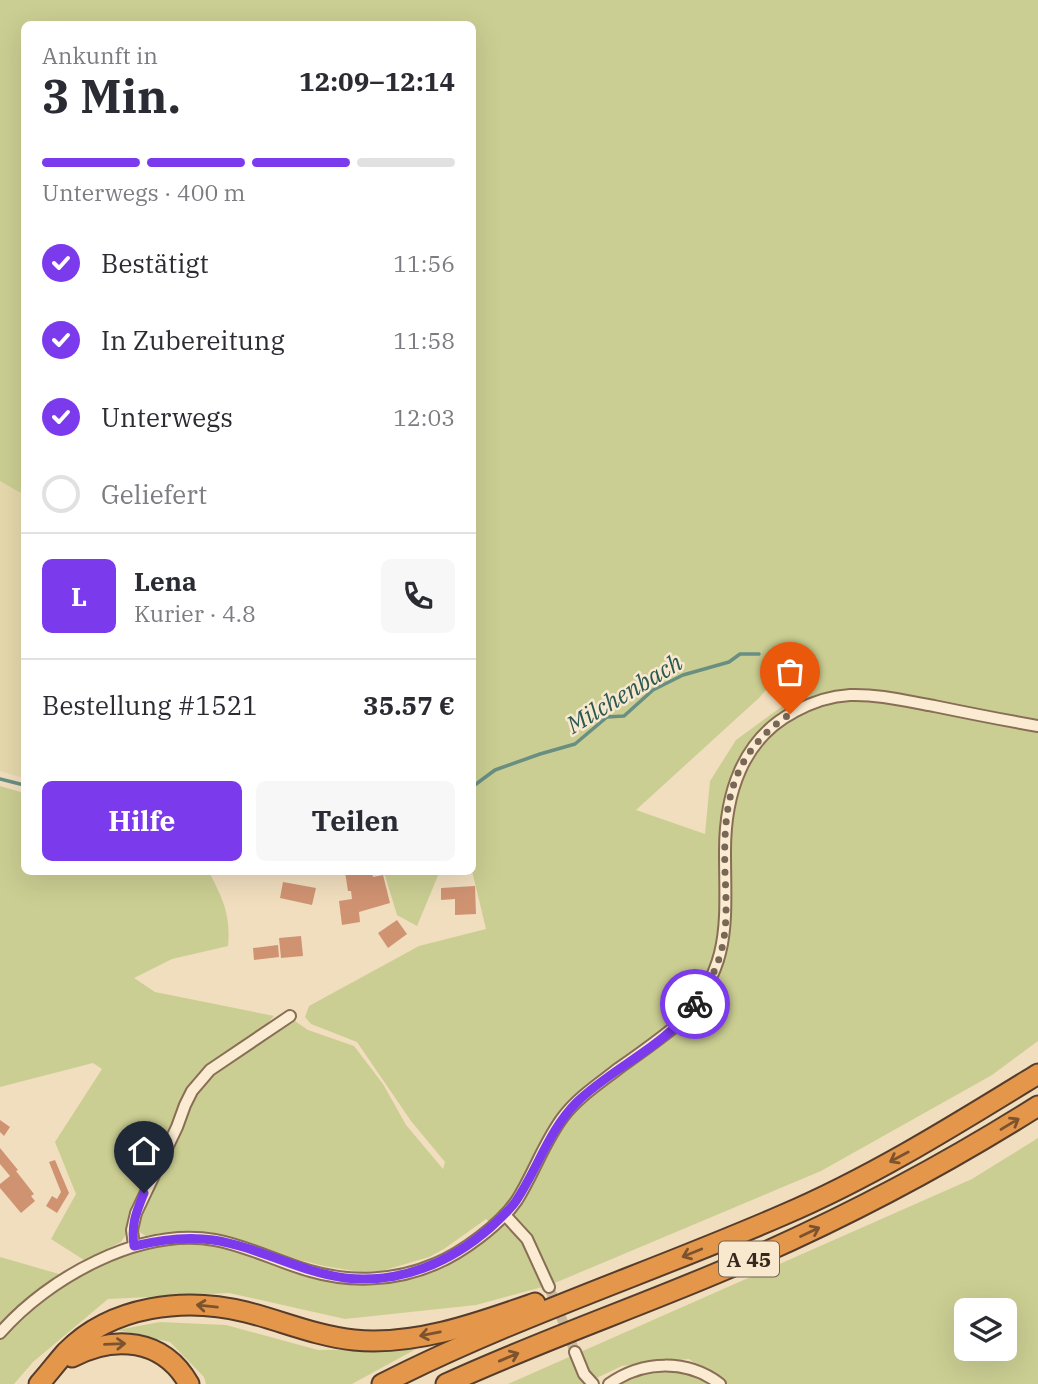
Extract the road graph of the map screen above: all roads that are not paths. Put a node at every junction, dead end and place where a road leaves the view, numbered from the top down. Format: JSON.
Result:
{"nodes":[{"id":1,"x":1038,"y":726,"type":"edge"},
{"id":2,"x":290,"y":1016,"type":"dead end"},
{"id":3,"x":1038,"y":1074,"type":"edge"},
{"id":4,"x":1038,"y":1107,"type":"edge"},
{"id":5,"x":505,"y":1215,"type":"junction"},
{"id":6,"x":134,"y":1246,"type":"junction"},
{"id":7,"x":549,"y":1287,"type":"tunnel mouth"},
{"id":8,"x":590,"y":1294,"type":"junction"},
{"id":9,"x":0,"y":1333,"type":"edge"},
{"id":10,"x":575,"y":1352,"type":"tunnel mouth"},
{"id":11,"x":53,"y":1368,"type":"junction"},
{"id":12,"x":39,"y":1384,"type":"edge"},
{"id":13,"x":189,"y":1384,"type":"edge"},
{"id":14,"x":382,"y":1384,"type":"edge"},
{"id":15,"x":446,"y":1384,"type":"edge"},
{"id":16,"x":593,"y":1384,"type":"edge"},
{"id":17,"x":608,"y":1384,"type":"edge"},
{"id":18,"x":720,"y":1384,"type":"edge"}],
"edges":[{"from":1,"to":5,"type":"street"},
{"from":2,"to":6,"type":"street"},
{"from":3,"to":8,"type":"highway","number":"A 45","one_way":true},
{"from":15,"to":4,"type":"highway","number":"A 45","one_way":true},
{"from":5,"to":6,"type":"street"},
{"from":5,"to":7,"type":"street"},
{"from":6,"to":9,"type":"street"},
{"from":8,"to":11,"type":"highway","one_way":true},
{"from":8,"to":14,"type":"highway","number":"A 45"},
{"from":10,"to":16,"type":"street"},
{"from":11,"to":12,"type":"highway"},
{"from":11,"to":13,"type":"highway","one_way":true},
{"from":17,"to":18,"type":"street"}]}
